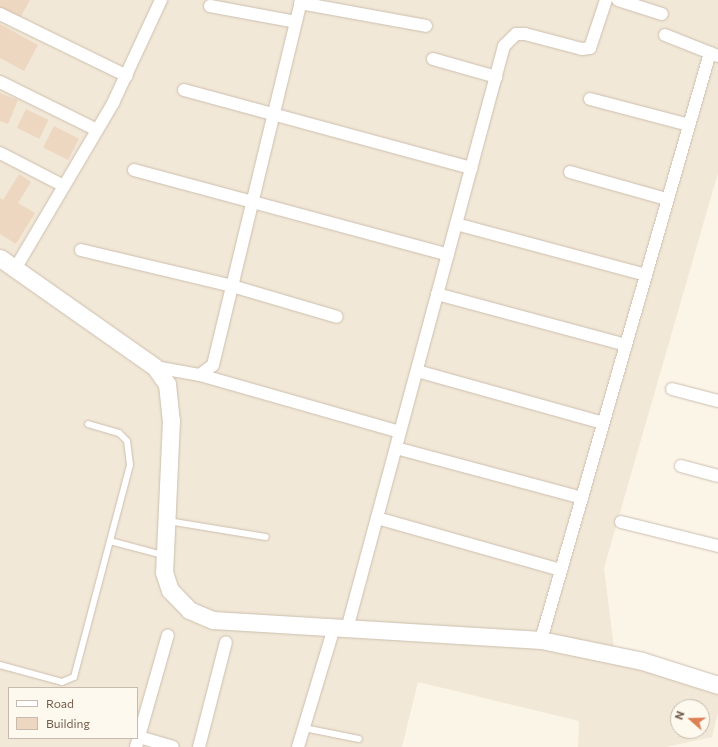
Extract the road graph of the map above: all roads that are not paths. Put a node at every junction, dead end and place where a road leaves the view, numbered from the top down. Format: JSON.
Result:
{"nodes":[{"id":1,"x":606,"y":0,"type":"edge"},
{"id":2,"x":618,"y":0,"type":"edge"},
{"id":3,"x":157,"y":1,"type":"edge"},
{"id":4,"x":301,"y":2,"type":"edge"},
{"id":5,"x":210,"y":6,"type":"dead end"},
{"id":6,"x":0,"y":14,"type":"edge"},
{"id":7,"x":662,"y":14,"type":"dead end"},
{"id":8,"x":296,"y":22,"type":"junction"},
{"id":9,"x":426,"y":26,"type":"dead end"},
{"id":10,"x":665,"y":35,"type":"dead end"},
{"id":11,"x":714,"y":54,"type":"edge"},
{"id":12,"x":433,"y":59,"type":"dead end"},
{"id":13,"x":127,"y":76,"type":"junction"},
{"id":14,"x":496,"y":77,"type":"junction"},
{"id":15,"x":0,"y":82,"type":"edge"},
{"id":16,"x":184,"y":90,"type":"dead end"},
{"id":17,"x":590,"y":99,"type":"dead end"},
{"id":18,"x":274,"y":114,"type":"junction"},
{"id":19,"x":689,"y":125,"type":"junction"},
{"id":20,"x":97,"y":130,"type":"junction"},
{"id":21,"x":0,"y":153,"type":"edge"},
{"id":22,"x":472,"y":168,"type":"junction"},
{"id":23,"x":134,"y":170,"type":"dead end"},
{"id":24,"x":570,"y":172,"type":"dead end"},
{"id":25,"x":64,"y":186,"type":"junction"},
{"id":26,"x":667,"y":200,"type":"junction"},
{"id":27,"x":252,"y":203,"type":"junction"},
{"id":28,"x":456,"y":224,"type":"junction"},
{"id":29,"x":81,"y":250,"type":"dead end"},
{"id":30,"x":448,"y":255,"type":"junction"},
{"id":31,"x":0,"y":258,"type":"edge"},
{"id":32,"x":15,"y":269,"type":"junction"},
{"id":33,"x":646,"y":275,"type":"junction"},
{"id":34,"x":232,"y":286,"type":"junction"},
{"id":35,"x":437,"y":294,"type":"junction"},
{"id":36,"x":337,"y":317,"type":"dead end"},
{"id":37,"x":626,"y":345,"type":"junction"},
{"id":38,"x":155,"y":367,"type":"junction"},
{"id":39,"x":417,"y":370,"type":"junction"},
{"id":40,"x":200,"y":375,"type":"junction"},
{"id":41,"x":672,"y":389,"type":"dead end"},
{"id":42,"x":718,"y":401,"type":"edge"},
{"id":43,"x":603,"y":423,"type":"junction"},
{"id":44,"x":88,"y":424,"type":"dead end"},
{"id":45,"x":400,"y":432,"type":"junction"},
{"id":46,"x":396,"y":448,"type":"junction"},
{"id":47,"x":681,"y":466,"type":"dead end"},
{"id":48,"x":718,"y":476,"type":"edge"},
{"id":49,"x":582,"y":498,"type":"junction"},
{"id":50,"x":377,"y":518,"type":"junction"},
{"id":51,"x":166,"y":520,"type":"junction"},
{"id":52,"x":621,"y":522,"type":"dead end"},
{"id":53,"x":266,"y":537,"type":"dead end"},
{"id":54,"x":110,"y":541,"type":"junction"},
{"id":55,"x":718,"y":546,"type":"edge"},
{"id":56,"x":165,"y":555,"type":"junction"},
{"id":57,"x":561,"y":570,"type":"junction"},
{"id":58,"x":341,"y":628,"type":"junction"},
{"id":59,"x":168,"y":635,"type":"dead end"},
{"id":60,"x":541,"y":640,"type":"junction"},
{"id":61,"x":226,"y":642,"type":"dead end"},
{"id":62,"x":0,"y":665,"type":"edge"},
{"id":63,"x":718,"y":685,"type":"edge"},
{"id":64,"x":304,"y":728,"type":"junction"},
{"id":65,"x":359,"y":739,"type":"dead end"},
{"id":66,"x":138,"y":742,"type":"edge"},
{"id":67,"x":173,"y":747,"type":"edge"},
{"id":68,"x":199,"y":747,"type":"edge"},
{"id":69,"x":298,"y":747,"type":"edge"}],
"edges":[{"from":1,"to":14,"type":"street"},
{"from":2,"to":7,"type":"street"},
{"from":3,"to":13,"type":"street"},
{"from":4,"to":8,"type":"street"},
{"from":4,"to":9,"type":"street"},
{"from":5,"to":8,"type":"street"},
{"from":6,"to":13,"type":"street"},
{"from":8,"to":18,"type":"street"},
{"from":10,"to":11,"type":"street"},
{"from":11,"to":19,"type":"street"},
{"from":12,"to":14,"type":"street"},
{"from":13,"to":20,"type":"street"},
{"from":14,"to":22,"type":"street"},
{"from":15,"to":20,"type":"street"},
{"from":16,"to":18,"type":"street"},
{"from":17,"to":19,"type":"street"},
{"from":18,"to":22,"type":"street"},
{"from":18,"to":27,"type":"street"},
{"from":19,"to":26,"type":"street"},
{"from":20,"to":25,"type":"street"},
{"from":21,"to":25,"type":"street"},
{"from":22,"to":28,"type":"street"},
{"from":23,"to":27,"type":"street"},
{"from":24,"to":26,"type":"street"},
{"from":25,"to":32,"type":"street"},
{"from":26,"to":33,"type":"street"},
{"from":27,"to":30,"type":"street"},
{"from":27,"to":34,"type":"street"},
{"from":28,"to":30,"type":"street"},
{"from":28,"to":33,"type":"street"},
{"from":29,"to":34,"type":"street"},
{"from":30,"to":35,"type":"street"},
{"from":31,"to":32,"type":"street"},
{"from":32,"to":38,"type":"street"},
{"from":33,"to":37,"type":"street"},
{"from":34,"to":36,"type":"street"},
{"from":34,"to":40,"type":"street"},
{"from":35,"to":37,"type":"street"},
{"from":35,"to":39,"type":"street"},
{"from":37,"to":43,"type":"street"},
{"from":38,"to":40,"type":"street"},
{"from":38,"to":51,"type":"street"},
{"from":39,"to":43,"type":"street"},
{"from":39,"to":45,"type":"street"},
{"from":40,"to":45,"type":"street"},
{"from":41,"to":42,"type":"street"},
{"from":43,"to":49,"type":"street"},
{"from":44,"to":54,"type":"lane"},
{"from":45,"to":46,"type":"street"},
{"from":46,"to":49,"type":"street"},
{"from":46,"to":50,"type":"street"},
{"from":47,"to":48,"type":"street"},
{"from":49,"to":57,"type":"street"},
{"from":50,"to":57,"type":"street"},
{"from":50,"to":58,"type":"street"},
{"from":51,"to":53,"type":"lane"},
{"from":51,"to":56,"type":"street"},
{"from":52,"to":55,"type":"street"},
{"from":54,"to":56,"type":"lane"},
{"from":54,"to":62,"type":"lane"},
{"from":56,"to":58,"type":"street"},
{"from":57,"to":60,"type":"street"},
{"from":58,"to":60,"type":"street"},
{"from":58,"to":64,"type":"street"},
{"from":59,"to":66,"type":"street"},
{"from":60,"to":63,"type":"street"},
{"from":61,"to":68,"type":"street"},
{"from":64,"to":65,"type":"lane"},
{"from":64,"to":69,"type":"street"},
{"from":66,"to":67,"type":"street"}]}
